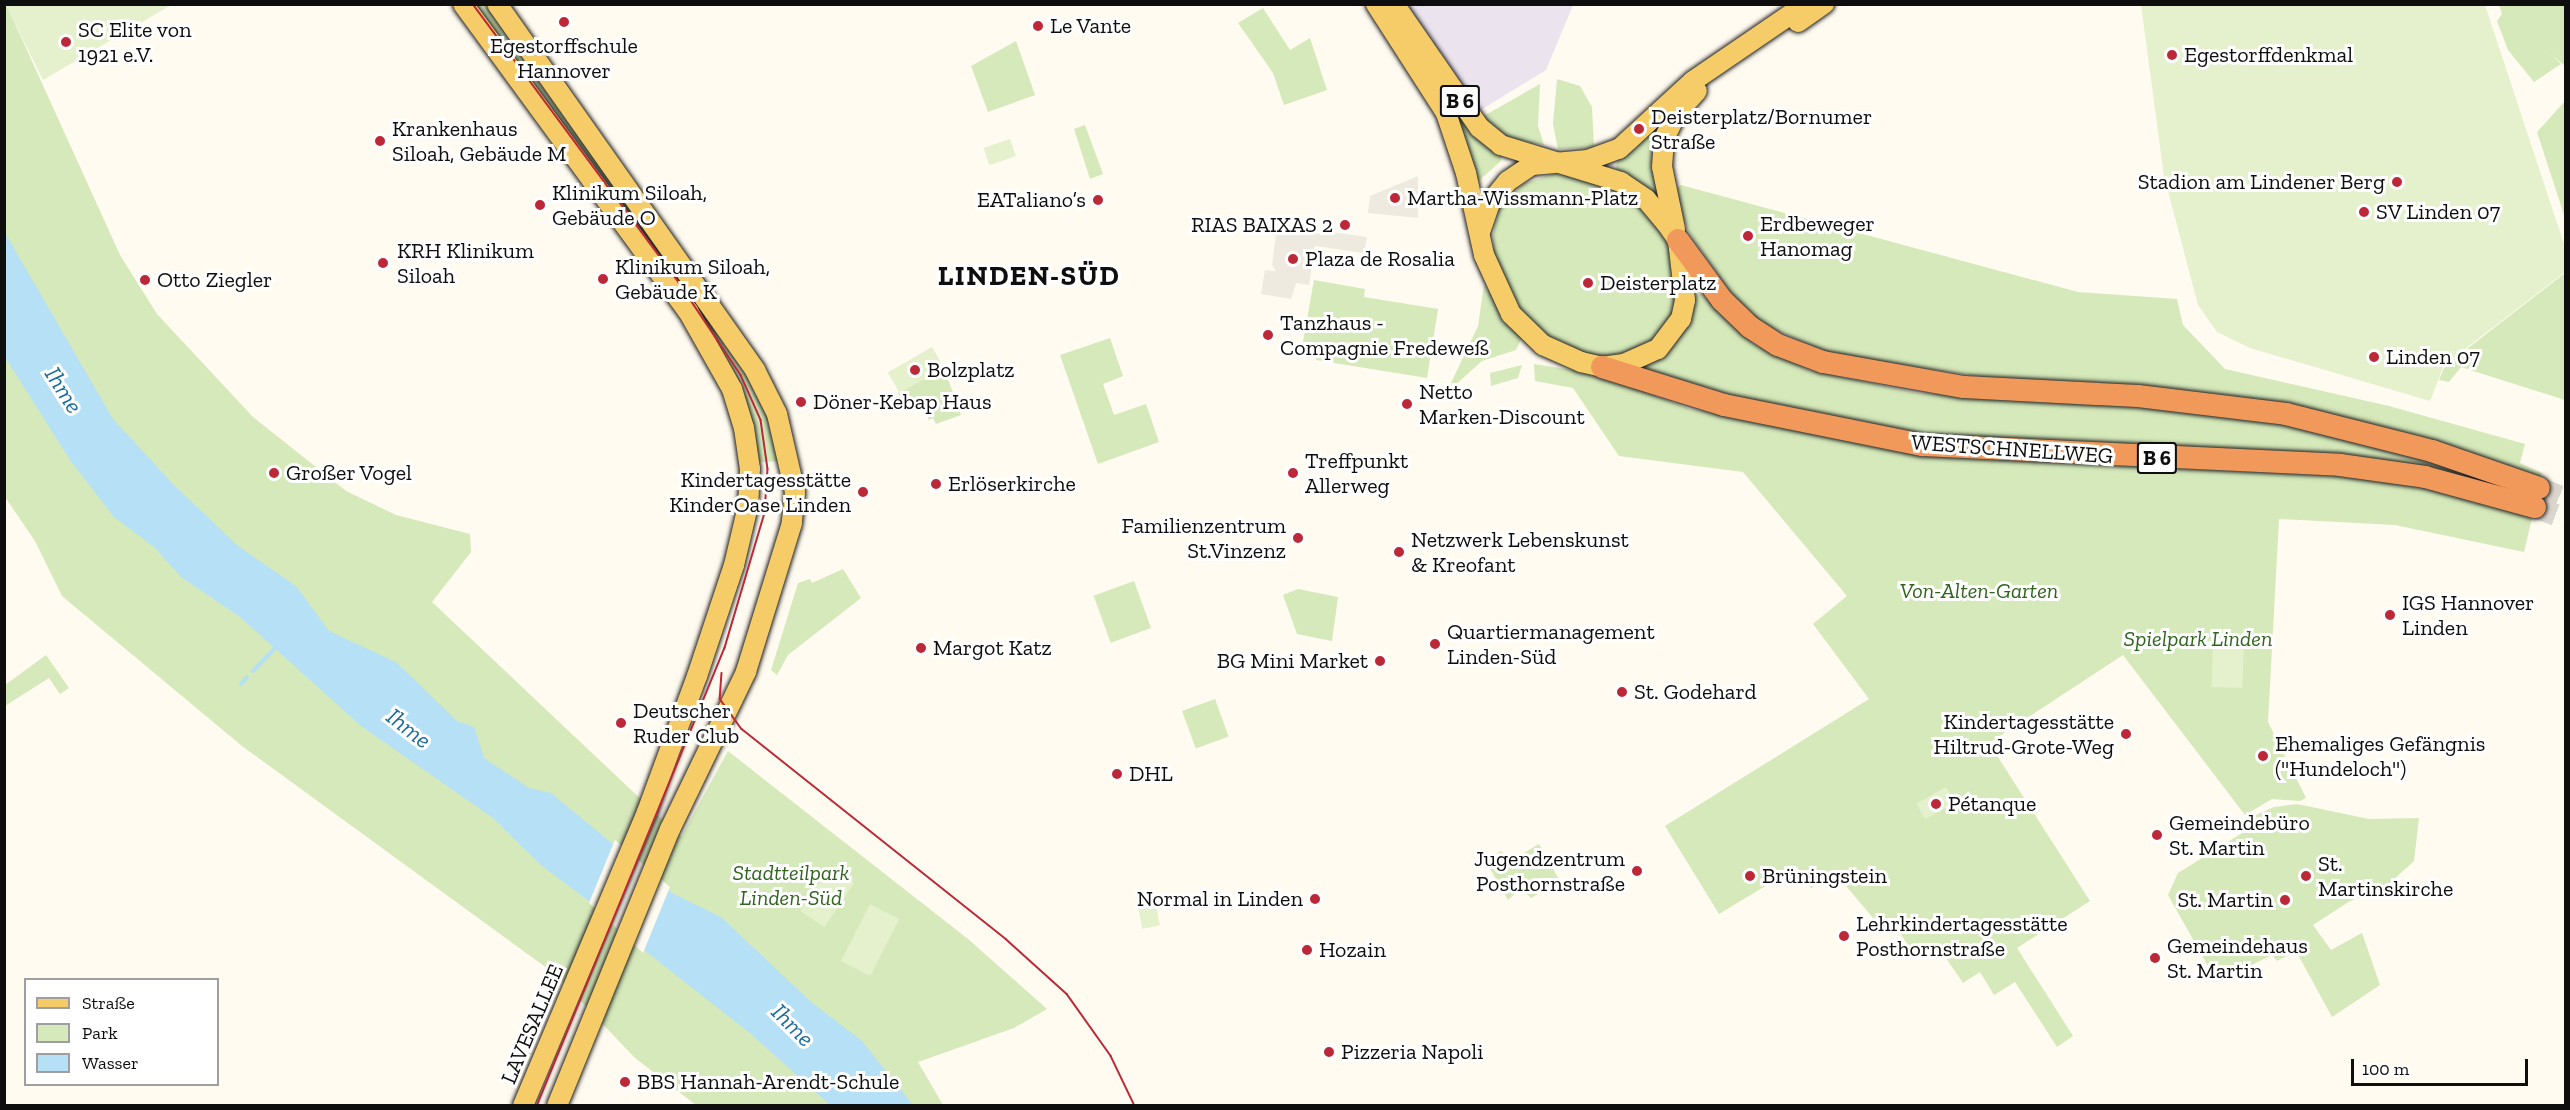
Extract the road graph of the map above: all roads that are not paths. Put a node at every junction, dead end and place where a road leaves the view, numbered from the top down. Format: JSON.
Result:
{"nodes":[{"id":1,"x":463,"y":4,"type":"edge"},
{"id":2,"x":497,"y":4,"type":"edge"},
{"id":3,"x":1376,"y":4,"type":"edge"},
{"id":4,"x":1394,"y":4,"type":"edge"},
{"id":5,"x":1806,"y":4,"type":"edge"},
{"id":6,"x":1824,"y":4,"type":"edge"},
{"id":7,"x":1555,"y":160,"type":"junction"},
{"id":8,"x":1480,"y":234,"type":"junction"},
{"id":9,"x":1678,"y":240,"type":"junction"},
{"id":10,"x":1602,"y":367,"type":"junction"},
{"id":11,"x":523,"y":1106,"type":"edge"},
{"id":12,"x":557,"y":1106,"type":"edge"}],
"edges":[{"from":1,"to":11,"type":"main road","name":"LAVESALLEE"},
{"from":2,"to":12,"type":"main road"},
{"from":3,"to":8,"type":"main road","number":"B 6"},
{"from":4,"to":7,"type":"main road","number":"B 6"},
{"from":5,"to":7,"type":"main road"},
{"from":6,"to":9,"type":"main road"},
{"from":7,"to":8,"type":"main road"},
{"from":7,"to":9,"type":"main road","number":"B 6"},
{"from":8,"to":10,"type":"main road","number":"B 6"},
{"from":9,"to":10,"type":"main road"},
{"from":9,"to":10,"type":"highway","name":"WESTSCHNELLWEG","number":"B 6"}]}
